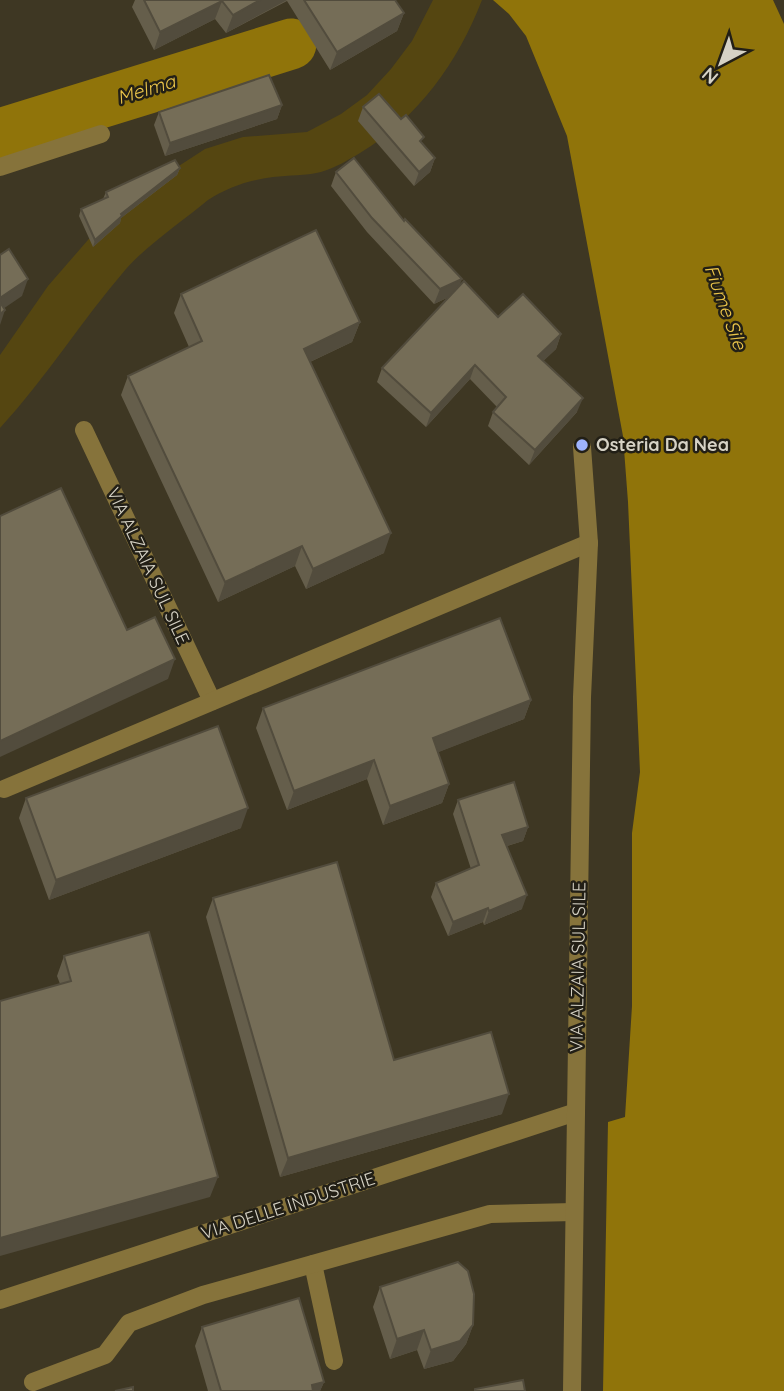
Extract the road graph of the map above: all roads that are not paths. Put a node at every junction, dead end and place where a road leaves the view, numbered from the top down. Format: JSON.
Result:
{"nodes":[{"id":1,"x":101,"y":134,"type":"dead end"},
{"id":2,"x":0,"y":167,"type":"edge"},
{"id":3,"x":84,"y":430,"type":"dead end"},
{"id":4,"x":582,"y":447,"type":"dead end"},
{"id":5,"x":589,"y":543,"type":"junction"},
{"id":6,"x":212,"y":701,"type":"junction"},
{"id":7,"x":4,"y":789,"type":"dead end"},
{"id":8,"x":576,"y":1112,"type":"junction"},
{"id":9,"x":574,"y":1212,"type":"junction"},
{"id":10,"x":313,"y":1264,"type":"junction"},
{"id":11,"x":0,"y":1300,"type":"edge"},
{"id":12,"x":334,"y":1361,"type":"dead end"},
{"id":13,"x":33,"y":1382,"type":"dead end"},
{"id":14,"x":572,"y":1391,"type":"edge"}],
"edges":[{"from":1,"to":2,"type":"street"},
{"from":3,"to":6,"type":"street","name":"VIA ALZAIA SUL SILE"},
{"from":4,"to":5,"type":"street","name":"VIA ALZAIA SUL SILE"},
{"from":5,"to":6,"type":"street"},
{"from":5,"to":8,"type":"street","name":"VIA ALZAIA SUL SILE"},
{"from":6,"to":7,"type":"street"},
{"from":8,"to":9,"type":"street","name":"VIA ALZAIA SUL SILE"},
{"from":8,"to":11,"type":"street","name":"VIA DELLE INDUSTRIE"},
{"from":9,"to":10,"type":"street"},
{"from":9,"to":14,"type":"street","name":"VIA ALZAIA SUL SILE"},
{"from":10,"to":12,"type":"street"},
{"from":10,"to":13,"type":"street"}]}
